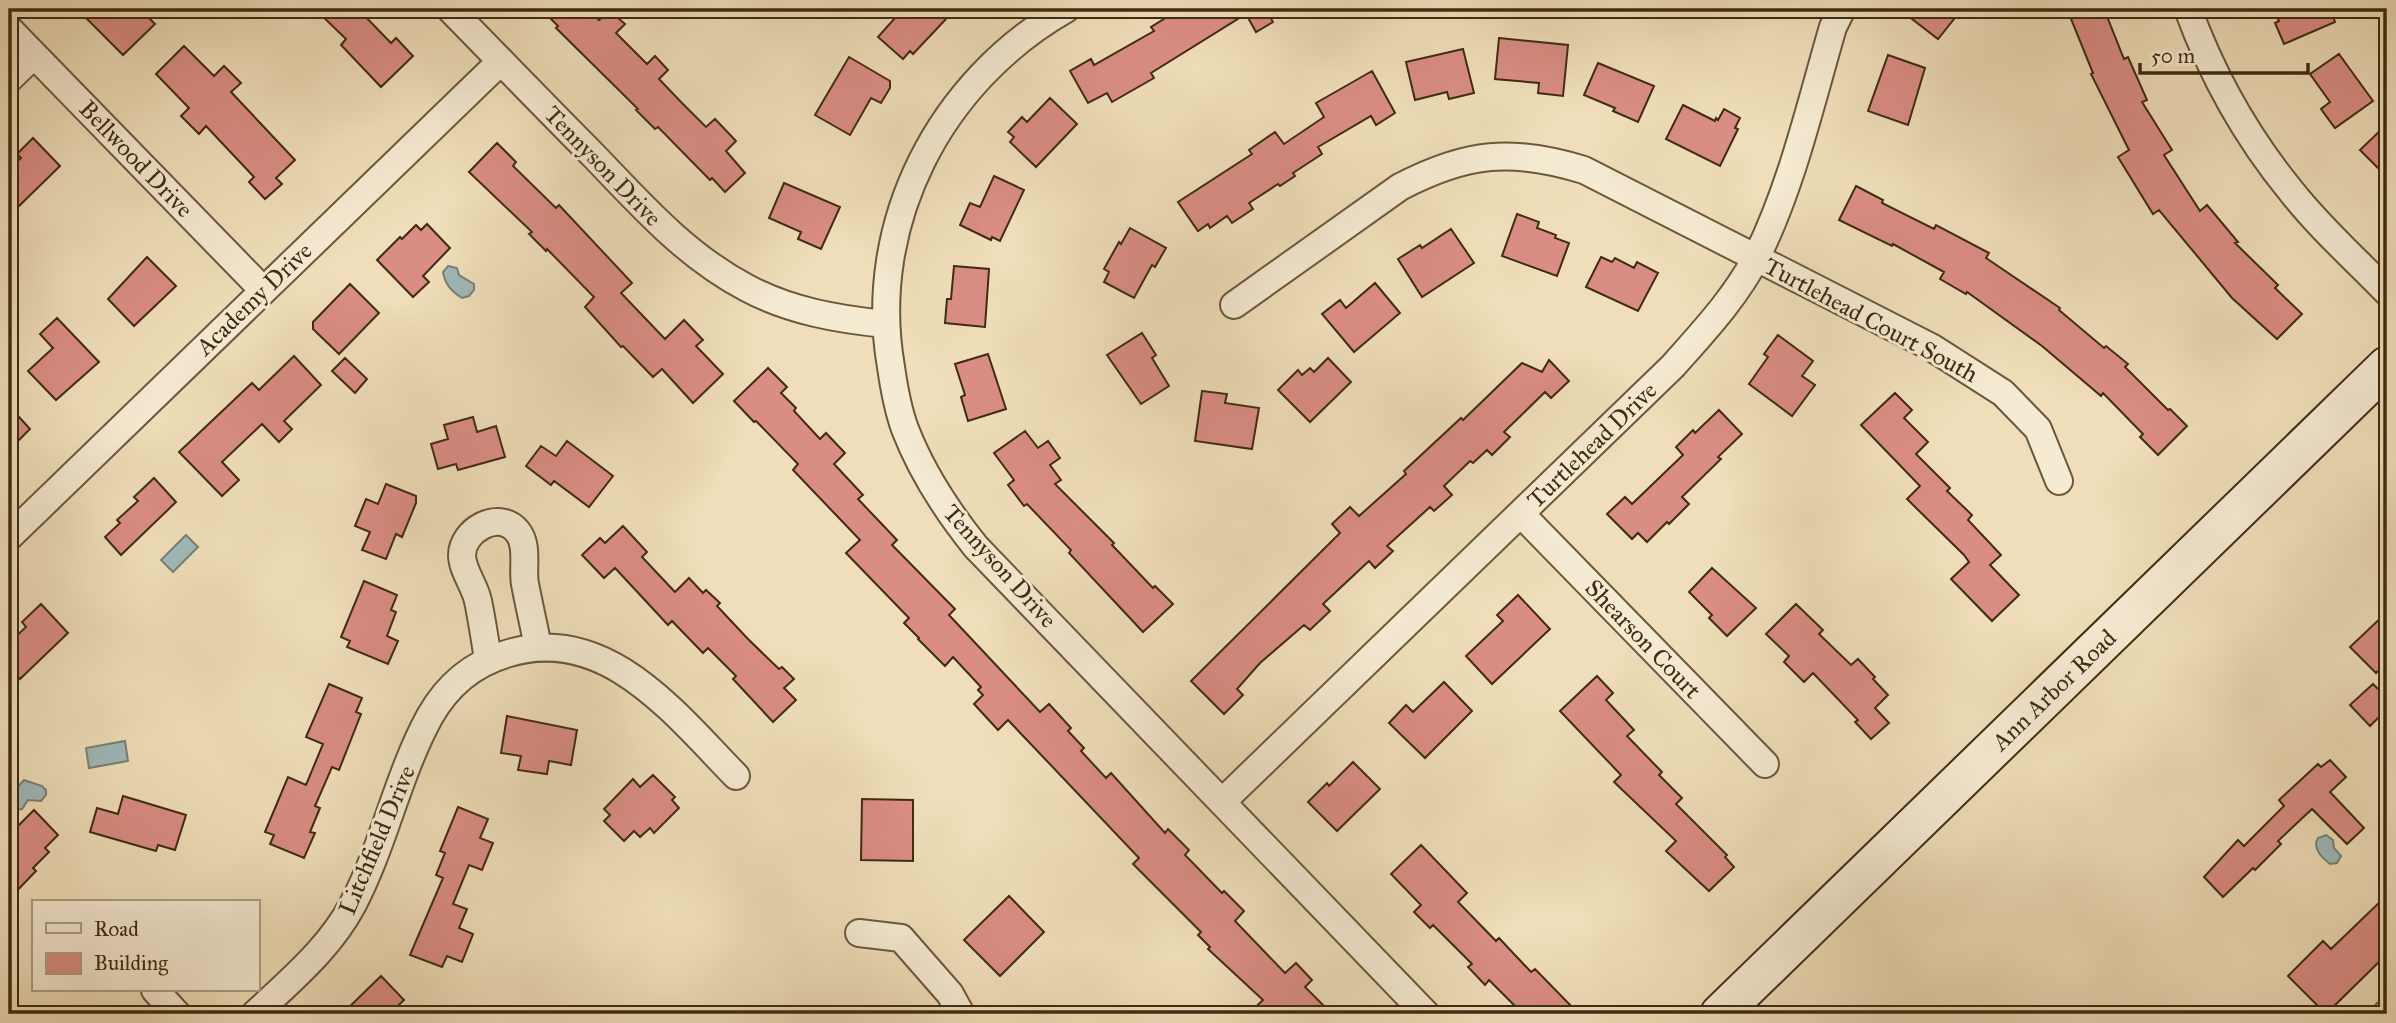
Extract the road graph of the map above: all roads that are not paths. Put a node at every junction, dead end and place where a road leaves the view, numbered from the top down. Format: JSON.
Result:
{"nodes":[{"id":1,"x":450,"y":9,"type":"edge"},
{"id":2,"x":1066,"y":9,"type":"edge"},
{"id":3,"x":1842,"y":9,"type":"edge"},
{"id":4,"x":2188,"y":9,"type":"edge"},
{"id":5,"x":9,"y":29,"type":"edge"},
{"id":6,"x":34,"y":55,"type":"junction"},
{"id":7,"x":501,"y":61,"type":"junction"},
{"id":8,"x":9,"y":79,"type":"edge"},
{"id":9,"x":1756,"y":257,"type":"junction"},
{"id":10,"x":263,"y":290,"type":"junction"},
{"id":11,"x":2387,"y":292,"type":"edge"},
{"id":12,"x":1234,"y":305,"type":"dead end"},
{"id":13,"x":885,"y":324,"type":"junction"},
{"id":14,"x":2387,"y":366,"type":"edge"},
{"id":15,"x":2059,"y":481,"type":"dead end"},
{"id":16,"x":1521,"y":514,"type":"junction"},
{"id":17,"x":9,"y":537,"type":"edge"},
{"id":18,"x":538,"y":647,"type":"junction"},
{"id":19,"x":488,"y":660,"type":"junction"},
{"id":20,"x":1765,"y":764,"type":"dead end"},
{"id":21,"x":736,"y":776,"type":"dead end"},
{"id":22,"x":1222,"y":802,"type":"junction"},
{"id":23,"x":859,"y":933,"type":"dead end"},
{"id":24,"x":157,"y":992,"type":"edge"},
{"id":25,"x":177,"y":1014,"type":"edge"},
{"id":26,"x":255,"y":1014,"type":"edge"},
{"id":27,"x":961,"y":1014,"type":"edge"},
{"id":28,"x":1426,"y":1014,"type":"edge"},
{"id":29,"x":1720,"y":1014,"type":"edge"}],
"edges":[{"from":1,"to":7,"type":"street","name":"Tennyson Drive"},
{"from":2,"to":13,"type":"street"},
{"from":3,"to":9,"type":"street","name":"Turtlehead Drive"},
{"from":4,"to":11,"type":"street"},
{"from":5,"to":6,"type":"street","name":"Bellwood Drive"},
{"from":6,"to":8,"type":"street"},
{"from":6,"to":10,"type":"street","name":"Bellwood Drive"},
{"from":7,"to":10,"type":"street","name":"Academy Drive"},
{"from":7,"to":13,"type":"street","name":"Tennyson Drive"},
{"from":9,"to":12,"type":"street","name":"Turtlehead Court South"},
{"from":9,"to":15,"type":"street","name":"Turtlehead Court South"},
{"from":9,"to":16,"type":"street","name":"Turtlehead Drive"},
{"from":10,"to":17,"type":"street","name":"Academy Drive"},
{"from":13,"to":22,"type":"street","name":"Tennyson Drive"},
{"from":14,"to":29,"type":"main road","name":"Ann Arbor Road"},
{"from":16,"to":20,"type":"street","name":"Shearson Court"},
{"from":16,"to":22,"type":"street","name":"Turtlehead Drive"},
{"from":18,"to":19,"type":"street","name":"Litchfield Drive"},
{"from":18,"to":19,"type":"street"},
{"from":18,"to":21,"type":"street","name":"Litchfield Drive"},
{"from":19,"to":26,"type":"street","name":"Litchfield Drive"},
{"from":22,"to":28,"type":"street","name":"Tennyson Drive"},
{"from":23,"to":27,"type":"street"},
{"from":24,"to":25,"type":"street"}]}
